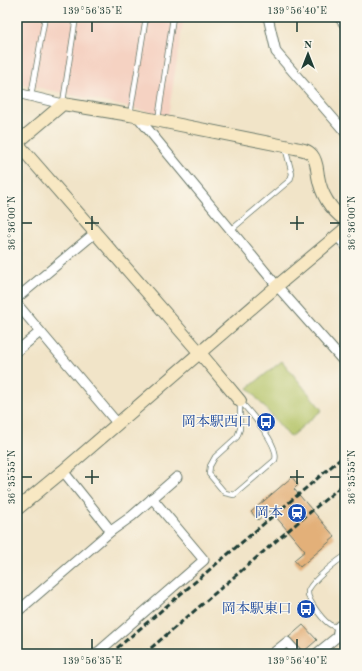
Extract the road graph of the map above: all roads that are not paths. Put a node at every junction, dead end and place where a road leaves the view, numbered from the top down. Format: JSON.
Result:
{"nodes":[{"id":1,"x":46,"y":17,"type":"edge"},
{"id":2,"x":76,"y":17,"type":"edge"},
{"id":3,"x":146,"y":17,"type":"edge"},
{"id":4,"x":172,"y":17,"type":"edge"},
{"id":5,"x":268,"y":17,"type":"edge"},
{"id":6,"x":339,"y":17,"type":"edge"},
{"id":7,"x":345,"y":25,"type":"edge"},
{"id":8,"x":17,"y":93,"type":"edge"},
{"id":9,"x":31,"y":96,"type":"junction"},
{"id":10,"x":63,"y":104,"type":"junction"},
{"id":11,"x":134,"y":116,"type":"junction"},
{"id":12,"x":158,"y":120,"type":"junction"},
{"id":13,"x":345,"y":132,"type":"edge"},
{"id":14,"x":17,"y":143,"type":"edge"},
{"id":15,"x":285,"y":146,"type":"junction"},
{"id":16,"x":345,"y":220,"type":"edge"},
{"id":17,"x":231,"y":230,"type":"junction"},
{"id":18,"x":95,"y":233,"type":"junction"},
{"id":19,"x":342,"y":237,"type":"edge"},
{"id":20,"x":278,"y":286,"type":"junction"},
{"id":21,"x":17,"y":298,"type":"edge"},
{"id":22,"x":17,"y":304,"type":"edge"},
{"id":23,"x":40,"y":332,"type":"junction"},
{"id":24,"x":17,"y":351,"type":"edge"},
{"id":25,"x":200,"y":353,"type":"junction"},
{"id":26,"x":345,"y":363,"type":"edge"},
{"id":27,"x":240,"y":401,"type":"junction"},
{"id":28,"x":118,"y":424,"type":"junction"},
{"id":29,"x":63,"y":471,"type":"junction"},
{"id":30,"x":177,"y":478,"type":"dead end"},
{"id":31,"x":152,"y":498,"type":"junction"},
{"id":32,"x":17,"y":509,"type":"edge"},
{"id":33,"x":111,"y":531,"type":"junction"},
{"id":34,"x":345,"y":556,"type":"edge"},
{"id":35,"x":17,"y":612,"type":"edge"},
{"id":36,"x":342,"y":626,"type":"edge"},
{"id":37,"x":96,"y":654,"type":"edge"},
{"id":38,"x":272,"y":654,"type":"edge"},
{"id":39,"x":298,"y":654,"type":"edge"},
{"id":40,"x":316,"y":654,"type":"edge"}],
"edges":[{"from":1,"to":9,"type":"lane"},
{"from":2,"to":10,"type":"lane"},
{"from":3,"to":11,"type":"lane"},
{"from":4,"to":12,"type":"lane"},
{"from":5,"to":13,"type":"street"},
{"from":6,"to":7,"type":"street"},
{"from":8,"to":9,"type":"street"},
{"from":9,"to":10,"type":"street"},
{"from":10,"to":11,"type":"street"},
{"from":10,"to":14,"type":"street"},
{"from":11,"to":12,"type":"street"},
{"from":11,"to":17,"type":"street"},
{"from":12,"to":15,"type":"street"},
{"from":14,"to":18,"type":"street"},
{"from":15,"to":16,"type":"street"},
{"from":15,"to":17,"type":"lane"},
{"from":17,"to":20,"type":"street"},
{"from":18,"to":21,"type":"street"},
{"from":18,"to":25,"type":"street"},
{"from":19,"to":20,"type":"street"},
{"from":20,"to":25,"type":"street"},
{"from":20,"to":26,"type":"street"},
{"from":22,"to":23,"type":"street"},
{"from":23,"to":24,"type":"street"},
{"from":23,"to":28,"type":"street"},
{"from":25,"to":27,"type":"street"},
{"from":25,"to":28,"type":"street"},
{"from":27,"to":27,"type":"lane"},
{"from":28,"to":29,"type":"street"},
{"from":29,"to":32,"type":"street"},
{"from":29,"to":33,"type":"street"},
{"from":30,"to":31,"type":"street"},
{"from":31,"to":33,"type":"street"},
{"from":31,"to":37,"type":"street"},
{"from":33,"to":35,"type":"street"},
{"from":34,"to":36,"type":"lane"},
{"from":36,"to":40,"type":"street"},
{"from":38,"to":39,"type":"street"}]}
